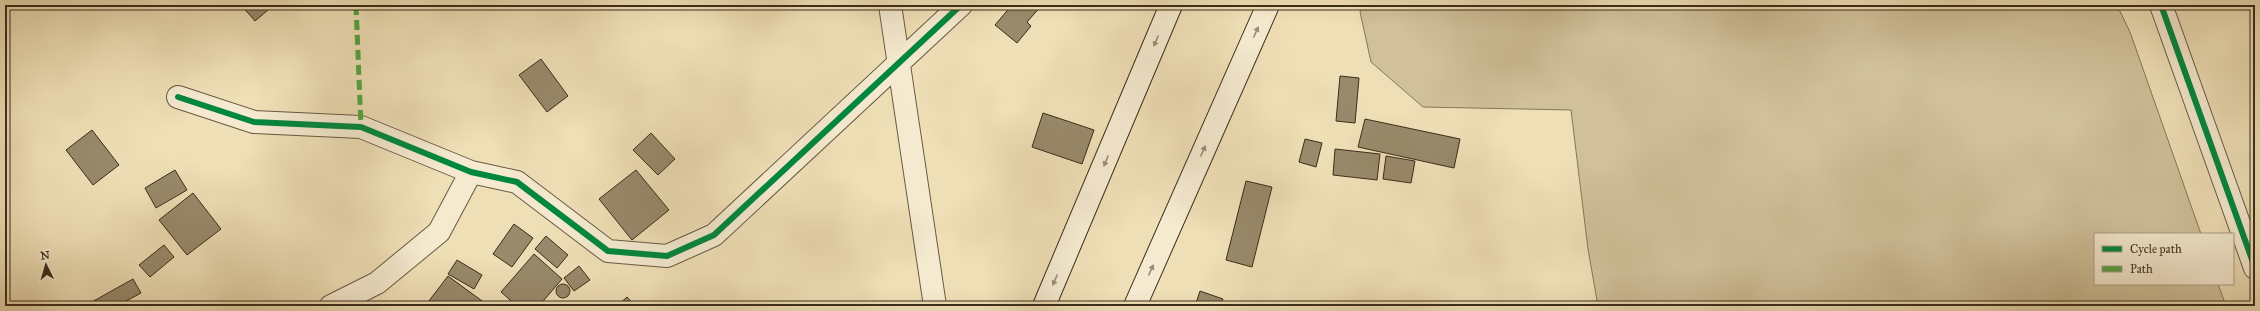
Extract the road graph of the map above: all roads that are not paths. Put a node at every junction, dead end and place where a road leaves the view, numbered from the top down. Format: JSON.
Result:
{"nodes":[{"id":1,"x":890,"y":5,"type":"edge"},
{"id":2,"x":960,"y":5,"type":"edge"},
{"id":3,"x":1171,"y":5,"type":"edge"},
{"id":4,"x":1268,"y":5,"type":"edge"},
{"id":5,"x":2161,"y":5,"type":"edge"},
{"id":6,"x":899,"y":63,"type":"junction"},
{"id":7,"x":178,"y":98,"type":"dead end"},
{"id":8,"x":471,"y":172,"type":"junction"},
{"id":9,"x":2255,"y":268,"type":"edge"},
{"id":10,"x":331,"y":306,"type":"edge"},
{"id":11,"x":935,"y":306,"type":"edge"},
{"id":12,"x":1044,"y":306,"type":"edge"},
{"id":13,"x":1135,"y":306,"type":"edge"}],
"edges":[{"from":1,"to":6,"type":"street"},
{"from":2,"to":6,"type":"street"},
{"from":3,"to":12,"type":"street","one_way":true},
{"from":13,"to":4,"type":"street","one_way":true},
{"from":5,"to":9,"type":"street"},
{"from":6,"to":8,"type":"street"},
{"from":6,"to":11,"type":"street"},
{"from":7,"to":8,"type":"street"},
{"from":8,"to":10,"type":"street"}]}
